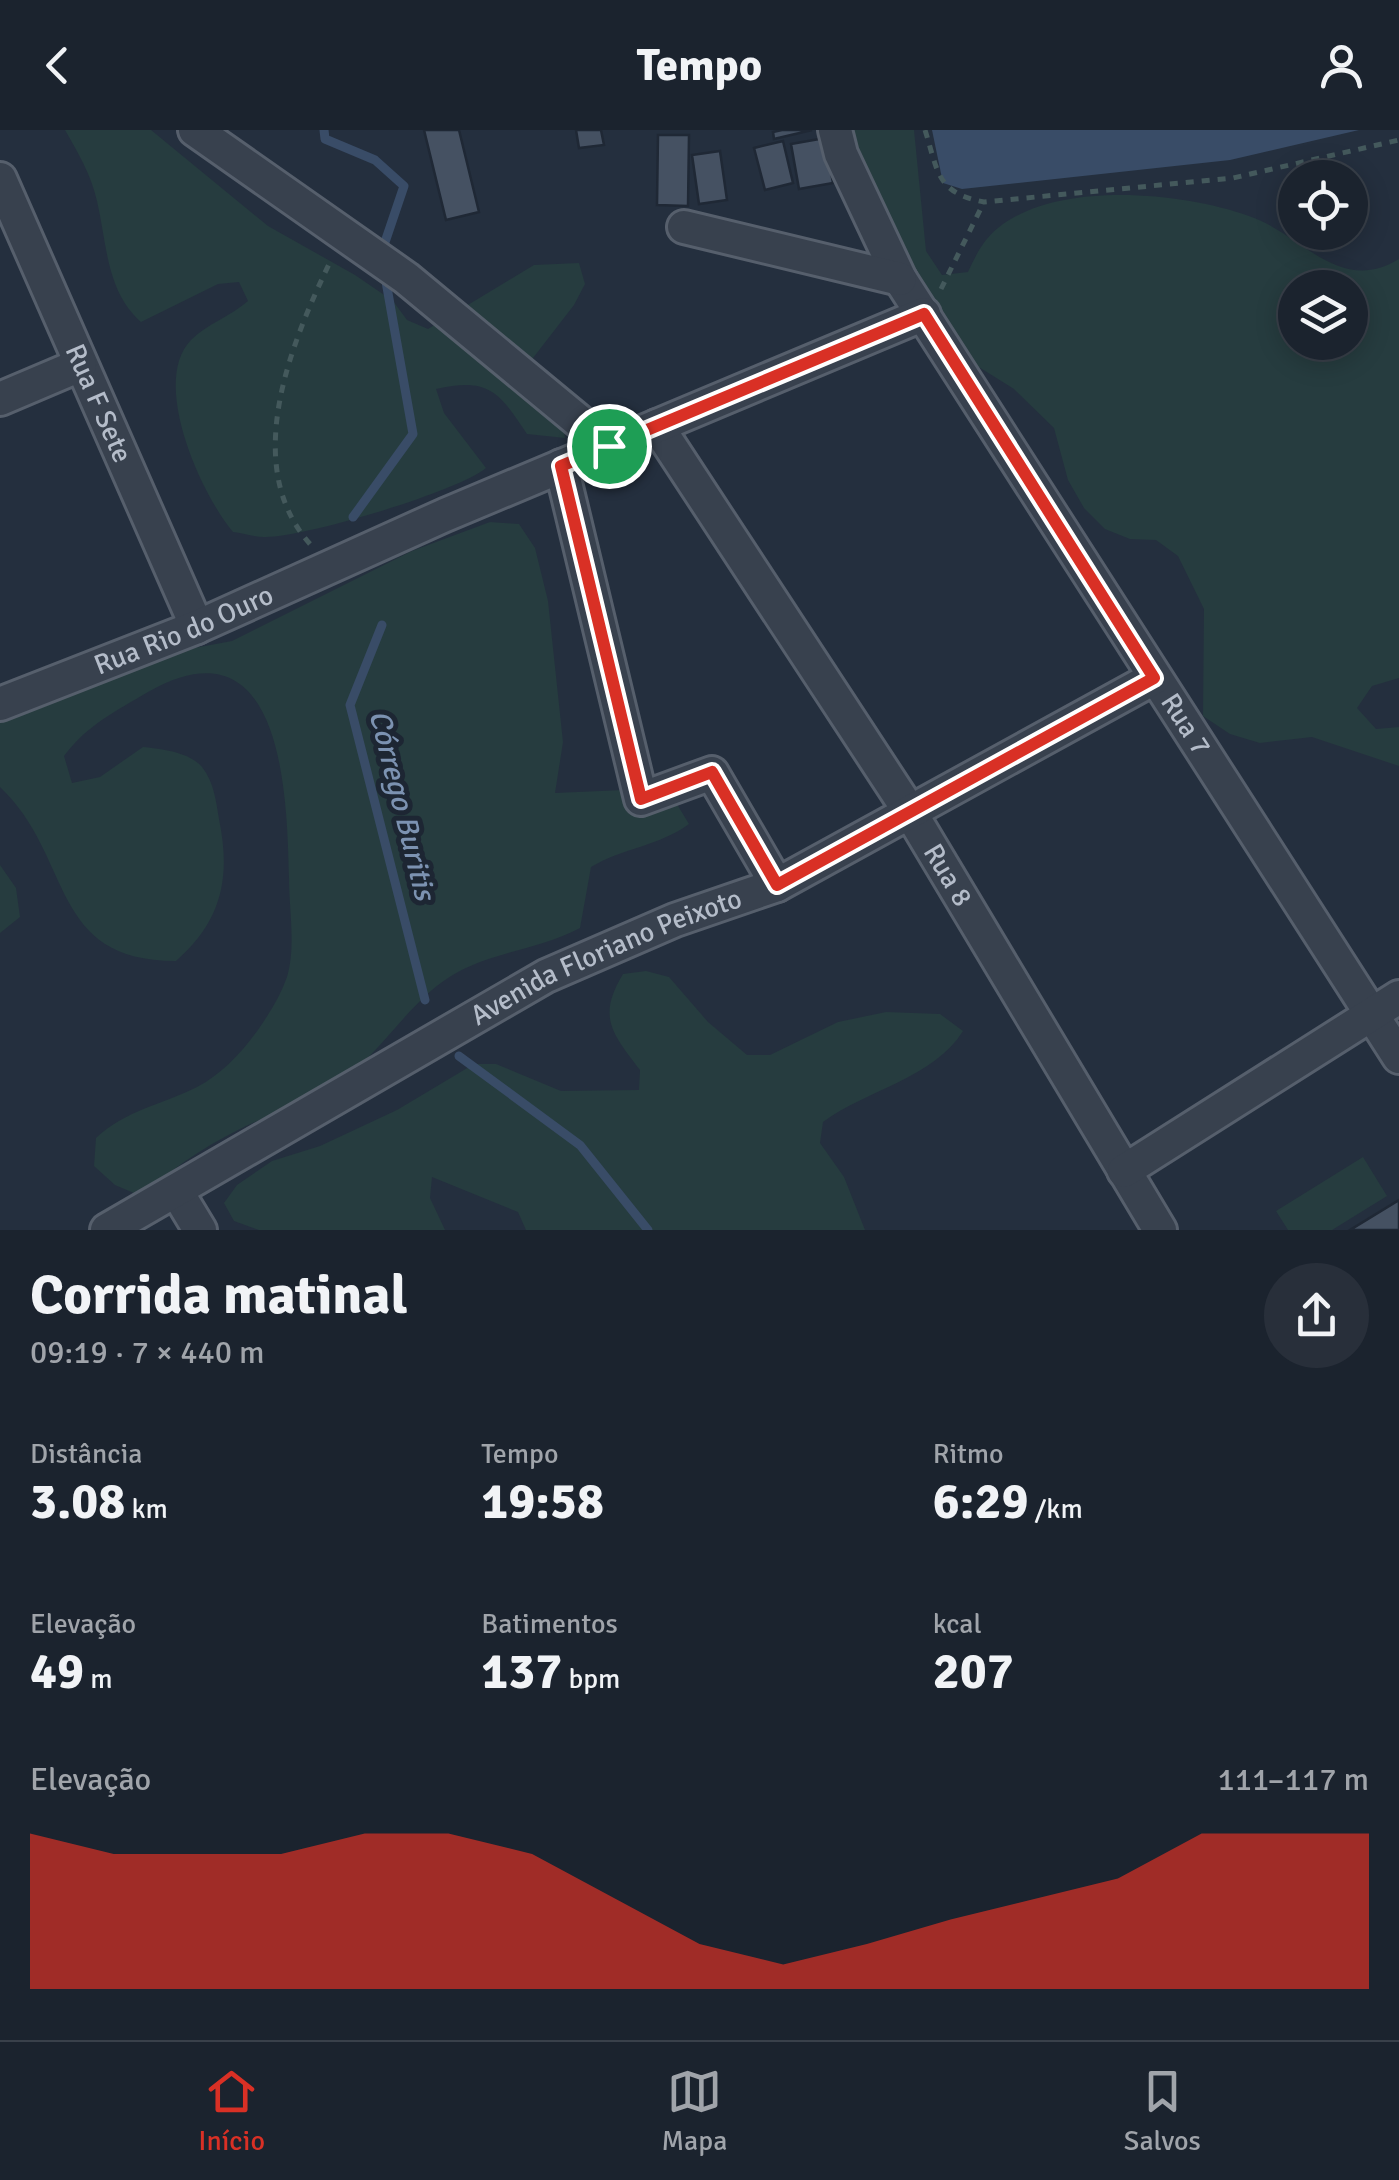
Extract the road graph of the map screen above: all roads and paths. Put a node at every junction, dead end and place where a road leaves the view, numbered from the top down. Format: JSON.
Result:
{"nodes":[{"id":1,"x":194,"y":130,"type":"edge"},
{"id":2,"x":836,"y":130,"type":"edge"},
{"id":3,"x":924,"y":130,"type":"edge"},
{"id":4,"x":1399,"y":140,"type":"edge"},
{"id":5,"x":0,"y":178,"type":"edge"},
{"id":6,"x":984,"y":202,"type":"junction"},
{"id":7,"x":684,"y":227,"type":"dead end"},
{"id":8,"x":347,"y":237,"type":"junction"},
{"id":9,"x":900,"y":278,"type":"junction"},
{"id":10,"x":924,"y":314,"type":"junction"},
{"id":11,"x":80,"y":365,"type":"junction"},
{"id":12,"x":0,"y":399,"type":"edge"},
{"id":13,"x":656,"y":426,"type":"junction"},
{"id":14,"x":609,"y":446,"type":"junction"},
{"id":15,"x":561,"y":466,"type":"junction"},
{"id":16,"x":330,"y":567,"type":"junction"},
{"id":17,"x":198,"y":626,"type":"junction"},
{"id":18,"x":1154,"y":678,"type":"junction"},
{"id":19,"x":0,"y":704,"type":"edge"},
{"id":20,"x":910,"y":812,"type":"junction"},
{"id":21,"x":777,"y":885,"type":"junction"},
{"id":22,"x":1399,"y":997,"type":"edge"},
{"id":23,"x":1370,"y":1015,"type":"junction"},
{"id":24,"x":1399,"y":1057,"type":"edge"},
{"id":25,"x":1124,"y":1172,"type":"junction"},
{"id":26,"x":177,"y":1192,"type":"junction"},
{"id":27,"x":107,"y":1230,"type":"edge"},
{"id":28,"x":200,"y":1230,"type":"edge"},
{"id":29,"x":1160,"y":1230,"type":"edge"}],
"edges":[{"from":1,"to":8,"type":"street"},
{"from":2,"to":9,"type":"street","name":"Rua 7"},
{"from":3,"to":6,"type":"path"},
{"from":4,"to":6,"type":"path"},
{"from":5,"to":11,"type":"street","name":"Rua F Sete"},
{"from":6,"to":10,"type":"path"},
{"from":7,"to":9,"type":"street"},
{"from":8,"to":14,"type":"street"},
{"from":8,"to":16,"type":"path"},
{"from":9,"to":10,"type":"street","name":"Rua 7"},
{"from":10,"to":13,"type":"street","name":"Rua Rio do Ouro"},
{"from":10,"to":18,"type":"street","name":"Rua 7"},
{"from":11,"to":12,"type":"street"},
{"from":11,"to":17,"type":"street","name":"Rua F Sete"},
{"from":13,"to":14,"type":"street","name":"Rua Rio do Ouro"},
{"from":13,"to":20,"type":"street","name":"Rua 8"},
{"from":14,"to":15,"type":"street","name":"Rua Rio do Ouro"},
{"from":15,"to":16,"type":"street","name":"Rua Rio do Ouro"},
{"from":15,"to":21,"type":"street"},
{"from":16,"to":17,"type":"street","name":"Rua Rio do Ouro"},
{"from":17,"to":19,"type":"street","name":"Rua Rio do Ouro"},
{"from":18,"to":20,"type":"street","name":"Avenida Floriano Peixoto"},
{"from":18,"to":23,"type":"street","name":"Rua 7"},
{"from":20,"to":21,"type":"street","name":"Avenida Floriano Peixoto"},
{"from":20,"to":25,"type":"street","name":"Rua 8"},
{"from":21,"to":26,"type":"street","name":"Avenida Floriano Peixoto"},
{"from":22,"to":23,"type":"street"},
{"from":23,"to":24,"type":"street","name":"Rua 7"},
{"from":23,"to":25,"type":"street"},
{"from":25,"to":29,"type":"street","name":"Rua 8"},
{"from":26,"to":27,"type":"street","name":"Avenida Floriano Peixoto"},
{"from":26,"to":28,"type":"street"}]}
